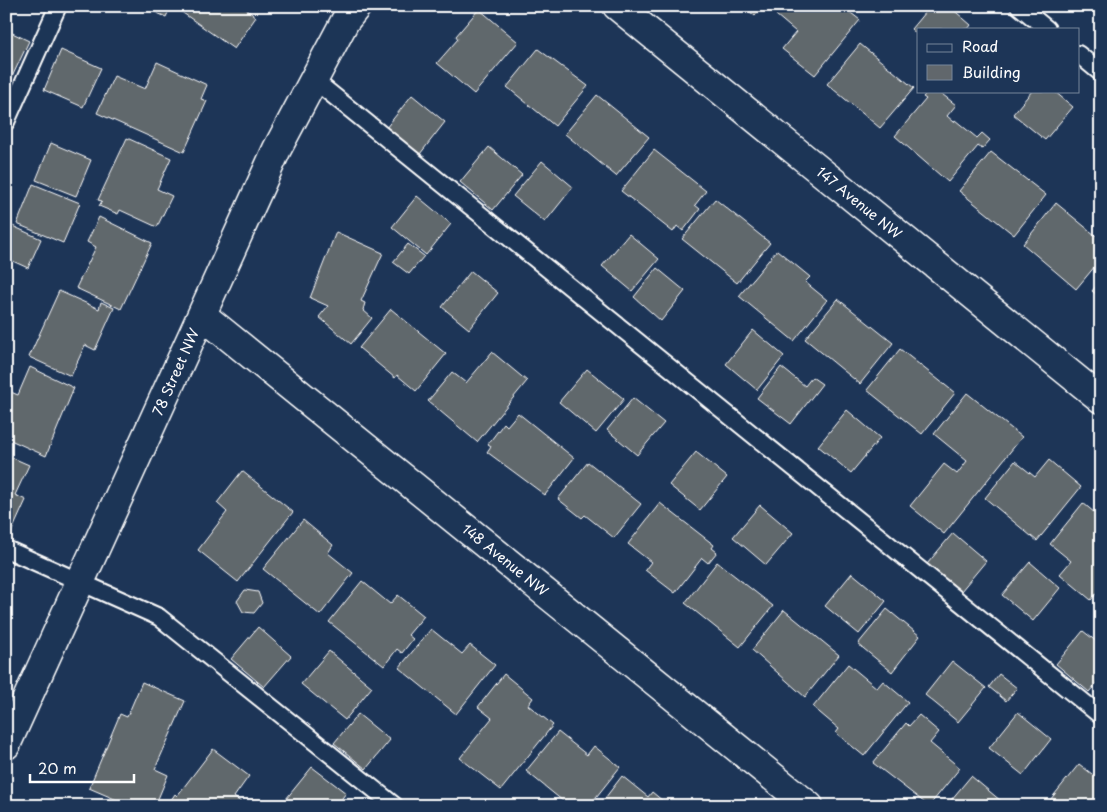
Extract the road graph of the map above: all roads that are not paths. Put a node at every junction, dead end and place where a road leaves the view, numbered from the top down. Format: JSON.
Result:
{"nodes":[{"id":1,"x":58,"y":6,"type":"edge"},
{"id":2,"x":357,"y":6,"type":"edge"},
{"id":3,"x":617,"y":6,"type":"edge"},
{"id":4,"x":1019,"y":6,"type":"edge"},
{"id":5,"x":1046,"y":28,"type":"edge"},
{"id":6,"x":1080,"y":56,"type":"edge"},
{"id":7,"x":1101,"y":73,"type":"edge"},
{"id":8,"x":314,"y":80,"type":"junction"},
{"id":9,"x":6,"y":122,"type":"edge"},
{"id":10,"x":202,"y":314,"type":"junction"},
{"id":11,"x":1101,"y":399,"type":"edge"},
{"id":12,"x":6,"y":549,"type":"edge"},
{"id":13,"x":80,"y":582,"type":"junction"},
{"id":14,"x":1101,"y":716,"type":"edge"},
{"id":15,"x":6,"y":745,"type":"edge"},
{"id":16,"x":395,"y":806,"type":"edge"},
{"id":17,"x":808,"y":806,"type":"edge"}],
"edges":[{"from":1,"to":9,"type":"lane"},
{"from":2,"to":8,"type":"street","name":"78 Street NW"},
{"from":3,"to":11,"type":"street","name":"147 Avenue NW"},
{"from":4,"to":5,"type":"lane"},
{"from":6,"to":7,"type":"lane"},
{"from":8,"to":10,"type":"street","name":"78 Street NW"},
{"from":8,"to":14,"type":"lane"},
{"from":10,"to":13,"type":"street","name":"78 Street NW"},
{"from":10,"to":17,"type":"street","name":"148 Avenue NW"},
{"from":12,"to":13,"type":"lane"},
{"from":13,"to":15,"type":"street","name":"78 Street NW"},
{"from":13,"to":16,"type":"lane"}]}
